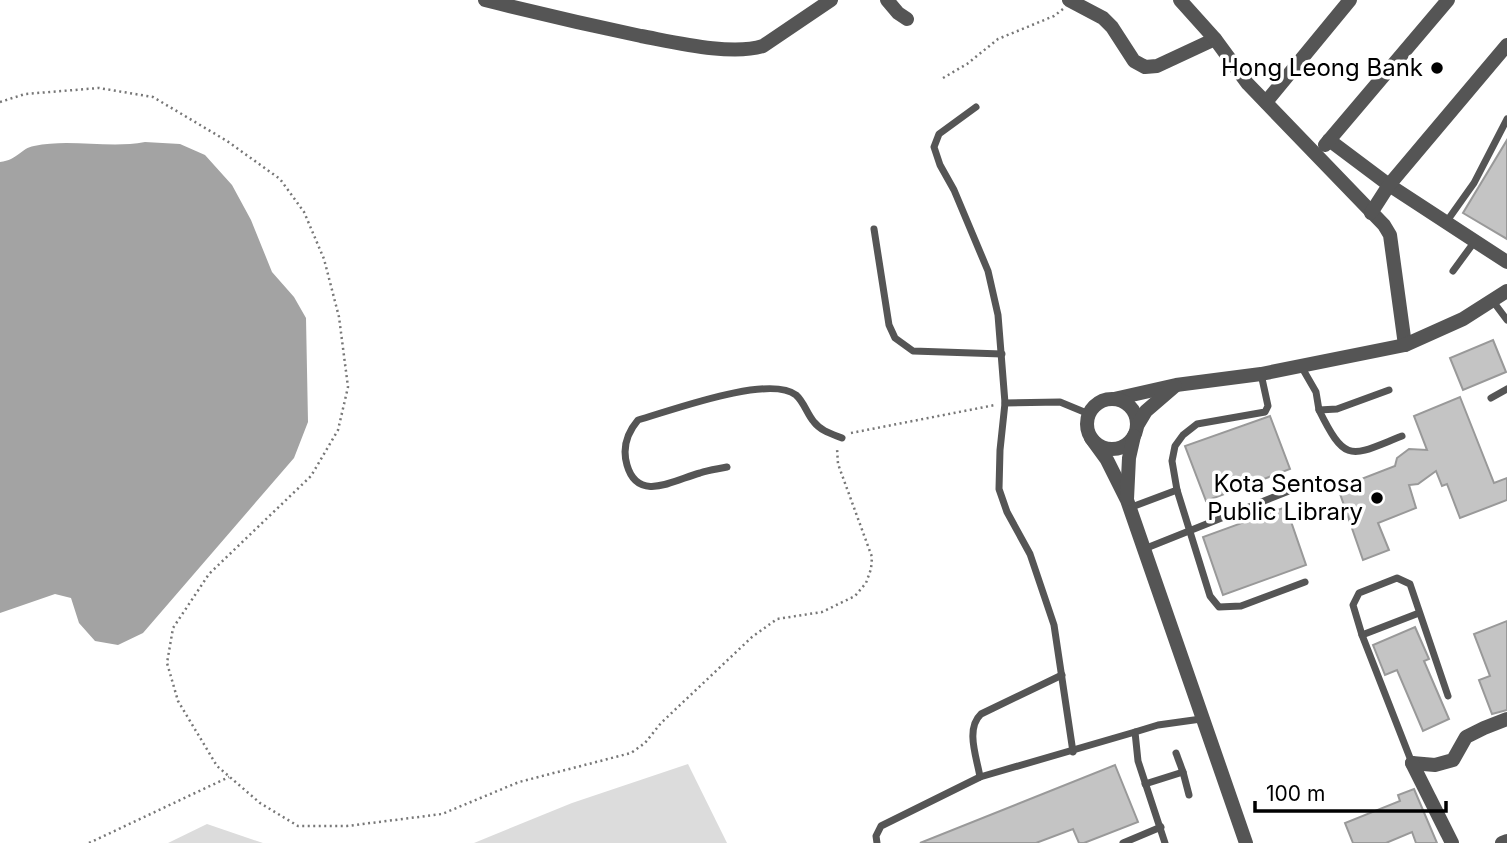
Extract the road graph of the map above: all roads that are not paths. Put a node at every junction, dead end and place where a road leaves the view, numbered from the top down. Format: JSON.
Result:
{"nodes":[{"id":1,"x":485,"y":0,"type":"edge"},
{"id":2,"x":831,"y":0,"type":"edge"},
{"id":3,"x":887,"y":0,"type":"edge"},
{"id":4,"x":1180,"y":0,"type":"edge"},
{"id":5,"x":1350,"y":0,"type":"edge"},
{"id":6,"x":1448,"y":0,"type":"edge"},
{"id":7,"x":1070,"y":1,"type":"edge"},
{"id":8,"x":907,"y":19,"type":"dead end"},
{"id":9,"x":1215,"y":39,"type":"junction"},
{"id":10,"x":1507,"y":45,"type":"edge"},
{"id":11,"x":1266,"y":102,"type":"junction"},
{"id":12,"x":976,"y":107,"type":"dead end"},
{"id":13,"x":1507,"y":119,"type":"edge"},
{"id":14,"x":1496,"y":137,"type":"junction"},
{"id":15,"x":1329,"y":140,"type":"junction"},
{"id":16,"x":1507,"y":141,"type":"edge"},
{"id":17,"x":1317,"y":154,"type":"junction"},
{"id":18,"x":1389,"y":186,"type":"junction"},
{"id":19,"x":1371,"y":213,"type":"junction"},
{"id":20,"x":1447,"y":221,"type":"junction"},
{"id":21,"x":874,"y":229,"type":"dead end"},
{"id":22,"x":1475,"y":241,"type":"junction"},
{"id":23,"x":1507,"y":262,"type":"edge"},
{"id":24,"x":1453,"y":271,"type":"dead end"},
{"id":25,"x":1507,"y":283,"type":"edge"},
{"id":26,"x":1507,"y":292,"type":"edge"},
{"id":27,"x":1492,"y":300,"type":"junction"},
{"id":28,"x":1507,"y":320,"type":"edge"},
{"id":29,"x":1405,"y":345,"type":"junction"},
{"id":30,"x":1002,"y":354,"type":"junction"},
{"id":31,"x":1301,"y":366,"type":"junction"},
{"id":32,"x":1261,"y":374,"type":"junction"},
{"id":33,"x":1176,"y":385,"type":"junction"},
{"id":34,"x":1389,"y":390,"type":"dead end"},
{"id":35,"x":1507,"y":390,"type":"edge"},
{"id":36,"x":1491,"y":398,"type":"dead end"},
{"id":37,"x":1114,"y":399,"type":"junction"},
{"id":38,"x":1005,"y":403,"type":"junction"},
{"id":39,"x":1319,"y":410,"type":"junction"},
{"id":40,"x":1089,"y":414,"type":"junction"},
{"id":41,"x":1135,"y":431,"type":"junction"},
{"id":42,"x":1402,"y":436,"type":"dead end"},
{"id":43,"x":842,"y":438,"type":"road end"},
{"id":44,"x":1091,"y":438,"type":"junction"},
{"id":45,"x":727,"y":467,"type":"dead end"},
{"id":46,"x":1299,"y":487,"type":"dead end"},
{"id":47,"x":1177,"y":491,"type":"junction"},
{"id":48,"x":1128,"y":504,"type":"junction"},
{"id":49,"x":1189,"y":529,"type":"junction"},
{"id":50,"x":1143,"y":549,"type":"junction"},
{"id":51,"x":1305,"y":582,"type":"dead end"},
{"id":52,"x":1419,"y":613,"type":"junction"},
{"id":53,"x":1362,"y":635,"type":"junction"},
{"id":54,"x":1062,"y":674,"type":"junction"},
{"id":55,"x":1448,"y":696,"type":"dead end"},
{"id":56,"x":1201,"y":719,"type":"junction"},
{"id":57,"x":1507,"y":719,"type":"edge"},
{"id":58,"x":1135,"y":732,"type":"junction"},
{"id":59,"x":1073,"y":752,"type":"junction"},
{"id":60,"x":1176,"y":752,"type":"dead end"},
{"id":61,"x":1412,"y":764,"type":"junction"},
{"id":62,"x":1183,"y":772,"type":"junction"},
{"id":63,"x":980,"y":777,"type":"junction"},
{"id":64,"x":1145,"y":783,"type":"junction"},
{"id":65,"x":1189,"y":795,"type":"dead end"},
{"id":66,"x":1161,"y":827,"type":"junction"},
{"id":67,"x":1507,"y":841,"type":"edge"},
{"id":68,"x":877,"y":843,"type":"edge"},
{"id":69,"x":1123,"y":843,"type":"edge"},
{"id":70,"x":1165,"y":843,"type":"edge"},
{"id":71,"x":1246,"y":843,"type":"edge"},
{"id":72,"x":1452,"y":843,"type":"edge"},
{"id":73,"x":1502,"y":843,"type":"edge"}],
"edges":[{"from":1,"to":2,"type":"street"},
{"from":3,"to":8,"type":"street"},
{"from":4,"to":9,"type":"street"},
{"from":5,"to":11,"type":"street"},
{"from":6,"to":15,"type":"street"},
{"from":7,"to":9,"type":"street"},
{"from":9,"to":11,"type":"street"},
{"from":10,"to":18,"type":"street"},
{"from":11,"to":17,"type":"street"},
{"from":12,"to":30,"type":"lane"},
{"from":13,"to":14,"type":"lane"},
{"from":14,"to":16,"type":"lane"},
{"from":14,"to":20,"type":"lane"},
{"from":15,"to":17,"type":"street"},
{"from":15,"to":18,"type":"street"},
{"from":17,"to":19,"type":"street"},
{"from":18,"to":19,"type":"street"},
{"from":18,"to":20,"type":"street"},
{"from":19,"to":29,"type":"street"},
{"from":20,"to":22,"type":"street"},
{"from":21,"to":30,"type":"lane"},
{"from":22,"to":23,"type":"street"},
{"from":22,"to":24,"type":"lane"},
{"from":25,"to":27,"type":"street"},
{"from":26,"to":27,"type":"street"},
{"from":27,"to":28,"type":"lane"},
{"from":27,"to":29,"type":"street"},
{"from":29,"to":31,"type":"street"},
{"from":30,"to":38,"type":"lane"},
{"from":31,"to":32,"type":"street"},
{"from":31,"to":39,"type":"lane"},
{"from":32,"to":33,"type":"street"},
{"from":32,"to":47,"type":"lane"},
{"from":33,"to":37,"type":"street"},
{"from":33,"to":41,"type":"street"},
{"from":34,"to":39,"type":"lane"},
{"from":35,"to":36,"type":"lane"},
{"from":37,"to":40,"type":"street"},
{"from":37,"to":41,"type":"street"},
{"from":38,"to":40,"type":"lane"},
{"from":38,"to":54,"type":"lane"},
{"from":39,"to":42,"type":"lane"},
{"from":40,"to":44,"type":"street"},
{"from":41,"to":44,"type":"street"},
{"from":41,"to":48,"type":"street"},
{"from":43,"to":45,"type":"lane"},
{"from":44,"to":48,"type":"street"},
{"from":46,"to":49,"type":"lane"},
{"from":47,"to":48,"type":"lane"},
{"from":47,"to":49,"type":"lane"},
{"from":48,"to":50,"type":"street"},
{"from":49,"to":50,"type":"lane"},
{"from":49,"to":51,"type":"lane"},
{"from":50,"to":56,"type":"street"},
{"from":52,"to":53,"type":"lane"},
{"from":52,"to":53,"type":"lane"},
{"from":52,"to":55,"type":"lane"},
{"from":53,"to":61,"type":"lane"},
{"from":54,"to":59,"type":"lane"},
{"from":54,"to":63,"type":"lane"},
{"from":56,"to":58,"type":"lane"},
{"from":56,"to":71,"type":"street"},
{"from":57,"to":61,"type":"street"},
{"from":58,"to":59,"type":"lane"},
{"from":58,"to":64,"type":"lane"},
{"from":59,"to":63,"type":"lane"},
{"from":60,"to":62,"type":"lane"},
{"from":61,"to":72,"type":"street"},
{"from":62,"to":64,"type":"lane"},
{"from":62,"to":65,"type":"lane"},
{"from":63,"to":68,"type":"lane"},
{"from":64,"to":66,"type":"lane"},
{"from":66,"to":69,"type":"lane"},
{"from":66,"to":70,"type":"lane"},
{"from":67,"to":73,"type":"street"}]}
